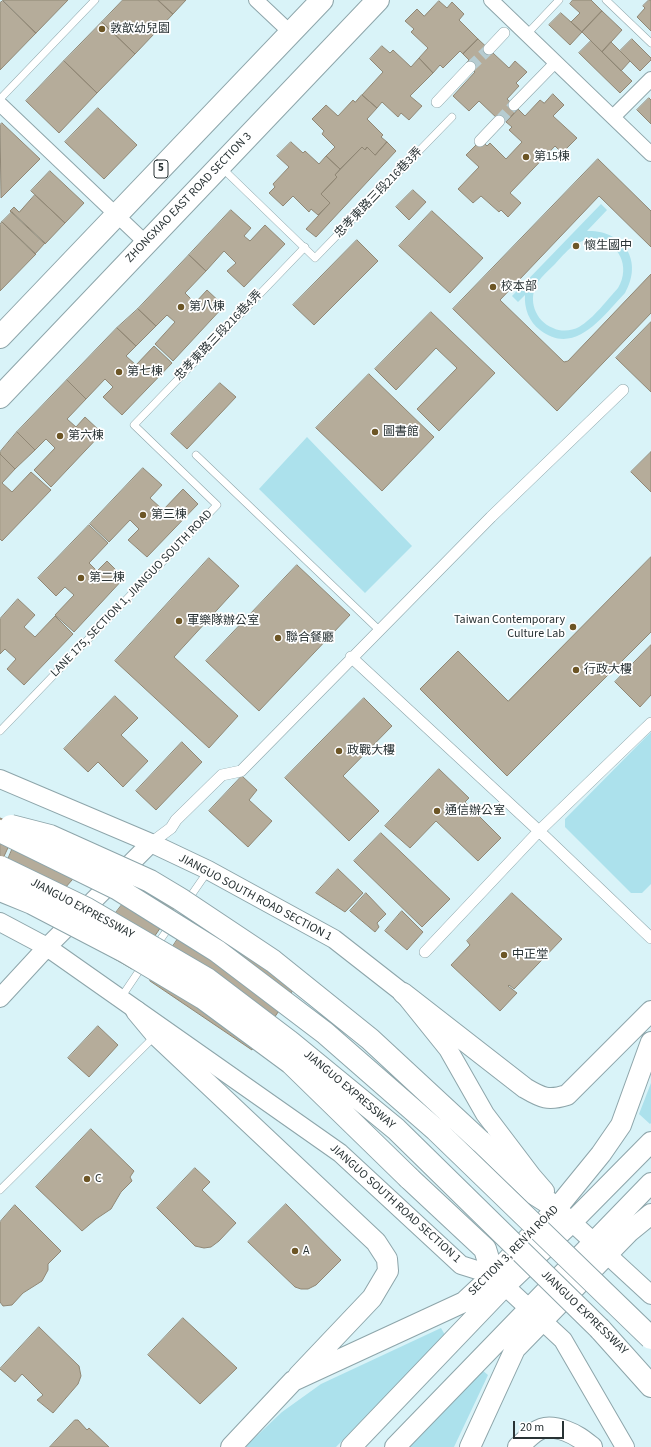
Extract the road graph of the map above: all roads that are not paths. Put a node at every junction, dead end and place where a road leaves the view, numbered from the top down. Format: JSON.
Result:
{"nodes":[{"id":1,"x":95,"y":0,"type":"edge"},
{"id":2,"x":256,"y":0,"type":"edge"},
{"id":3,"x":322,"y":0,"type":"edge"},
{"id":4,"x":378,"y":0,"type":"edge"},
{"id":5,"x":491,"y":0,"type":"edge"},
{"id":6,"x":560,"y":0,"type":"edge"},
{"id":7,"x":606,"y":0,"type":"edge"},
{"id":8,"x":291,"y":33,"type":"junction"},
{"id":9,"x":504,"y":33,"type":"dead end"},
{"id":10,"x":527,"y":34,"type":"junction"},
{"id":11,"x":651,"y":43,"type":"edge"},
{"id":12,"x":489,"y":49,"type":"tunnel mouth"},
{"id":13,"x":556,"y":62,"type":"junction"},
{"id":14,"x":470,"y":67,"type":"tunnel mouth"},
{"id":15,"x":651,"y":78,"type":"edge"},
{"id":16,"x":0,"y":99,"type":"edge"},
{"id":17,"x":437,"y":102,"type":"dead end"},
{"id":18,"x":0,"y":104,"type":"edge"},
{"id":19,"x":514,"y":106,"type":"tunnel mouth"},
{"id":20,"x":452,"y":116,"type":"dead end"},
{"id":21,"x":613,"y":117,"type":"junction"},
{"id":22,"x":499,"y":121,"type":"tunnel mouth"},
{"id":23,"x":480,"y":141,"type":"dead end"},
{"id":24,"x":651,"y":154,"type":"edge"},
{"id":25,"x":220,"y":166,"type":"junction"},
{"id":26,"x":116,"y":215,"type":"junction"},
{"id":27,"x":146,"y":244,"type":"junction"},
{"id":28,"x":305,"y":247,"type":"junction"},
{"id":29,"x":0,"y":337,"type":"edge"},
{"id":30,"x":623,"y":390,"type":"dead end"},
{"id":31,"x":0,"y":397,"type":"edge"},
{"id":32,"x":134,"y":425,"type":"joint"},
{"id":33,"x":196,"y":455,"type":"dead end"},
{"id":34,"x":379,"y":630,"type":"junction"},
{"id":35,"x":351,"y":657,"type":"junction"},
{"id":36,"x":651,"y":723,"type":"edge"},
{"id":37,"x":0,"y":731,"type":"edge"},
{"id":38,"x":0,"y":779,"type":"edge"},
{"id":39,"x":0,"y":824,"type":"edge"},
{"id":40,"x":0,"y":831,"type":"edge"},
{"id":41,"x":539,"y":831,"type":"junction"},
{"id":42,"x":151,"y":843,"type":"junction"},
{"id":43,"x":0,"y":867,"type":"edge"},
{"id":44,"x":208,"y":870,"type":"junction"},
{"id":45,"x":0,"y":890,"type":"edge"},
{"id":46,"x":0,"y":922,"type":"edge"},
{"id":47,"x":651,"y":938,"type":"edge"},
{"id":48,"x":47,"y":947,"type":"junction"},
{"id":49,"x":425,"y":952,"type":"dead end"},
{"id":50,"x":403,"y":993,"type":"junction"},
{"id":51,"x":0,"y":998,"type":"edge"},
{"id":52,"x":120,"y":999,"type":"junction"},
{"id":53,"x":136,"y":1011,"type":"junction"},
{"id":54,"x":651,"y":1011,"type":"edge"},
{"id":55,"x":156,"y":1036,"type":"junction"},
{"id":56,"x":651,"y":1042,"type":"edge"},
{"id":57,"x":651,"y":1142,"type":"edge"},
{"id":58,"x":651,"y":1183,"type":"edge"},
{"id":59,"x":0,"y":1190,"type":"edge"},
{"id":60,"x":651,"y":1214,"type":"edge"},
{"id":61,"x":565,"y":1215,"type":"junction"},
{"id":62,"x":600,"y":1249,"type":"junction"},
{"id":63,"x":584,"y":1265,"type":"dead end"},
{"id":64,"x":499,"y":1281,"type":"junction"},
{"id":65,"x":557,"y":1293,"type":"dead end"},
{"id":66,"x":651,"y":1295,"type":"edge"},
{"id":67,"x":536,"y":1315,"type":"junction"},
{"id":68,"x":600,"y":1329,"type":"junction"},
{"id":69,"x":651,"y":1338,"type":"edge"},
{"id":70,"x":651,"y":1376,"type":"edge"},
{"id":71,"x":293,"y":1381,"type":"junction"},
{"id":72,"x":651,"y":1386,"type":"edge"},
{"id":73,"x":231,"y":1447,"type":"edge"},
{"id":74,"x":351,"y":1447,"type":"edge"},
{"id":75,"x":395,"y":1447,"type":"edge"},
{"id":76,"x":470,"y":1447,"type":"edge"},
{"id":77,"x":518,"y":1447,"type":"edge"},
{"id":78,"x":592,"y":1447,"type":"edge"},
{"id":79,"x":625,"y":1447,"type":"edge"}],
"edges":[{"from":1,"to":16,"type":"lane"},
{"from":2,"to":8,"type":"street"},
{"from":3,"to":8,"type":"main road","number":"5"},
{"from":4,"to":25,"type":"main road","name":"ZHONGXIAO EAST ROAD SECTION 3"},
{"from":5,"to":10,"type":"street"},
{"from":6,"to":10,"type":"lane"},
{"from":7,"to":11,"type":"lane"},
{"from":8,"to":26,"type":"main road","number":"5"},
{"from":9,"to":12,"type":"street"},
{"from":10,"to":13,"type":"street"},
{"from":13,"to":19,"type":"street"},
{"from":13,"to":21,"type":"street"},
{"from":14,"to":17,"type":"street"},
{"from":15,"to":21,"type":"street"},
{"from":18,"to":26,"type":"street"},
{"from":20,"to":28,"type":"lane","name":"忠孝東路三段216巷3弄"},
{"from":21,"to":24,"type":"street"},
{"from":22,"to":23,"type":"street"},
{"from":25,"to":27,"type":"main road","name":"ZHONGXIAO EAST ROAD SECTION 3"},
{"from":25,"to":28,"type":"lane"},
{"from":26,"to":27,"type":"street"},
{"from":26,"to":29,"type":"main road","number":"5"},
{"from":27,"to":31,"type":"main road","name":"ZHONGXIAO EAST ROAD SECTION 3"},
{"from":28,"to":32,"type":"lane","name":"忠孝東路三段216巷4弄"},
{"from":30,"to":34,"type":"street"},
{"from":32,"to":37,"type":"lane","name":"LANE 175, SECTION 1, JIANGUO SOUTH ROAD"},
{"from":33,"to":34,"type":"lane"},
{"from":34,"to":35,"type":"street"},
{"from":35,"to":41,"type":"street"},
{"from":35,"to":42,"type":"street"},
{"from":36,"to":41,"type":"street"},
{"from":38,"to":42,"type":"street","name":"JIANGUO SOUTH ROAD SECTION 1"},
{"from":39,"to":61,"type":"main road","bridge":true},
{"from":40,"to":69,"type":"main road","bridge":true},
{"from":41,"to":47,"type":"street"},
{"from":41,"to":49,"type":"street"},
{"from":42,"to":44,"type":"street","name":"JIANGUO SOUTH ROAD SECTION 1"},
{"from":42,"to":48,"type":"street"},
{"from":43,"to":68,"type":"main road","name":"JIANGUO EXPRESSWAY","bridge":true},
{"from":44,"to":50,"type":"street","name":"JIANGUO SOUTH ROAD SECTION 1"},
{"from":44,"to":52,"type":"lane"},
{"from":45,"to":64,"type":"main road","bridge":true},
{"from":46,"to":48,"type":"street","name":"JIANGUO SOUTH ROAD SECTION 1"},
{"from":48,"to":51,"type":"street"},
{"from":48,"to":52,"type":"street","name":"JIANGUO SOUTH ROAD SECTION 1"},
{"from":50,"to":54,"type":"main road"},
{"from":50,"to":61,"type":"street","name":"JIANGUO SOUTH ROAD SECTION 1"},
{"from":52,"to":53,"type":"street","name":"JIANGUO SOUTH ROAD SECTION 1"},
{"from":53,"to":55,"type":"main road"},
{"from":53,"to":64,"type":"street","name":"JIANGUO SOUTH ROAD SECTION 1"},
{"from":55,"to":59,"type":"lane"},
{"from":55,"to":71,"type":"main road"},
{"from":56,"to":61,"type":"main road","name":"SECTION 3, REN’AI ROAD"},
{"from":57,"to":61,"type":"main road","name":"SECTION 3, REN’AI ROAD"},
{"from":58,"to":62,"type":"main road"},
{"from":60,"to":62,"type":"main road"},
{"from":61,"to":62,"type":"street","name":"JIANGUO SOUTH ROAD SECTION 1"},
{"from":61,"to":64,"type":"main road","name":"SECTION 3, REN’AI ROAD"},
{"from":62,"to":66,"type":"street","name":"JIANGUO SOUTH ROAD SECTION 1"},
{"from":62,"to":67,"type":"main road"},
{"from":63,"to":65,"type":"lane"},
{"from":64,"to":67,"type":"street","name":"JIANGUO SOUTH ROAD SECTION 1"},
{"from":64,"to":71,"type":"main road","name":"SECTION 3, REN’AI ROAD"},
{"from":64,"to":74,"type":"main road","name":"SECTION 3, REN’AI ROAD"},
{"from":67,"to":75,"type":"main road"},
{"from":67,"to":76,"type":"main road"},
{"from":67,"to":79,"type":"street","name":"JIANGUO SOUTH ROAD SECTION 1"},
{"from":68,"to":70,"type":"main road","name":"JIANGUO EXPRESSWAY"},
{"from":68,"to":72,"type":"main road"},
{"from":71,"to":73,"type":"main road","name":"SECTION 3, REN’AI ROAD"},
{"from":77,"to":78,"type":"main road"}]}
